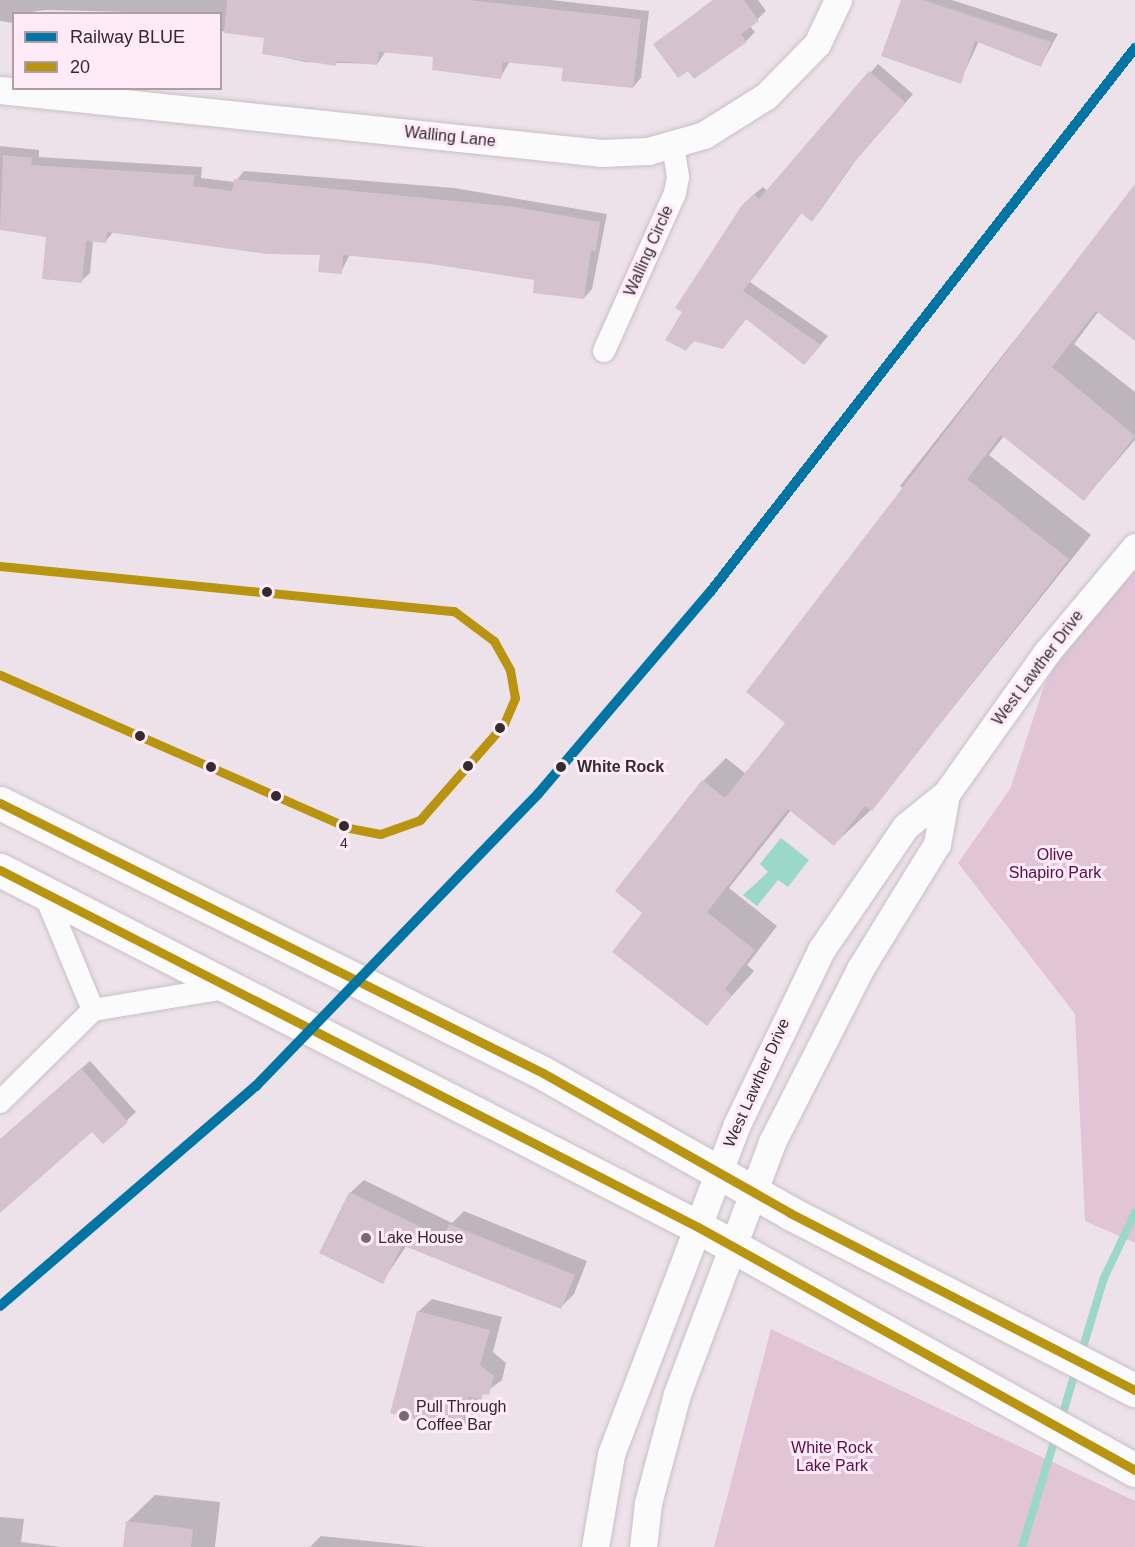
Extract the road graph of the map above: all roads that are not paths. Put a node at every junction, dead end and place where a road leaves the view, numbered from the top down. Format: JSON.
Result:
{"nodes":[{"id":1,"x":838,"y":0,"type":"edge"},
{"id":2,"x":0,"y":90,"type":"edge"},
{"id":3,"x":673,"y":146,"type":"junction"},
{"id":4,"x":604,"y":351,"type":"dead end"},
{"id":5,"x":1135,"y":547,"type":"edge"},
{"id":6,"x":946,"y":794,"type":"junction"},
{"id":7,"x":0,"y":803,"type":"edge"},
{"id":8,"x":0,"y":870,"type":"edge"},
{"id":9,"x":44,"y":892,"type":"junction"},
{"id":10,"x":851,"y":900,"type":"junction"},
{"id":11,"x":887,"y":923,"type":"junction"},
{"id":12,"x":230,"y":987,"type":"junction"},
{"id":13,"x":93,"y":1010,"type":"junction"},
{"id":14,"x":0,"y":1102,"type":"edge"},
{"id":15,"x":719,"y":1171,"type":"junction"},
{"id":16,"x":755,"y":1193,"type":"junction"},
{"id":17,"x":698,"y":1227,"type":"junction"},
{"id":18,"x":735,"y":1248,"type":"junction"},
{"id":19,"x":1135,"y":1390,"type":"edge"},
{"id":20,"x":1135,"y":1470,"type":"edge"},
{"id":21,"x":595,"y":1547,"type":"edge"},
{"id":22,"x":643,"y":1547,"type":"edge"}],
"edges":[{"from":1,"to":3,"type":"street","name":"Walling Lane"},
{"from":2,"to":3,"type":"street","name":"Walling Lane"},
{"from":3,"to":4,"type":"street","name":"Walling Circle"},
{"from":5,"to":6,"type":"street","name":"West Lawther Drive"},
{"from":6,"to":10,"type":"street","name":"West Lawther Drive"},
{"from":6,"to":11,"type":"street","name":"West Lawther Drive"},
{"from":7,"to":15,"type":"main road"},
{"from":8,"to":9,"type":"main road"},
{"from":9,"to":12,"type":"main road"},
{"from":9,"to":13,"type":"street"},
{"from":10,"to":11,"type":"street"},
{"from":10,"to":15,"type":"street","name":"West Lawther Drive"},
{"from":11,"to":16,"type":"street","name":"West Lawther Drive"},
{"from":12,"to":13,"type":"street"},
{"from":12,"to":17,"type":"main road"},
{"from":13,"to":14,"type":"street"},
{"from":15,"to":16,"type":"main road"},
{"from":15,"to":17,"type":"street","name":"West Lawther Drive"},
{"from":16,"to":18,"type":"street","name":"West Lawther Drive"},
{"from":16,"to":19,"type":"main road"},
{"from":17,"to":18,"type":"main road"},
{"from":17,"to":21,"type":"street","name":"West Lawther Drive"},
{"from":18,"to":20,"type":"main road"},
{"from":18,"to":22,"type":"street","name":"West Lawther Drive"}]}
